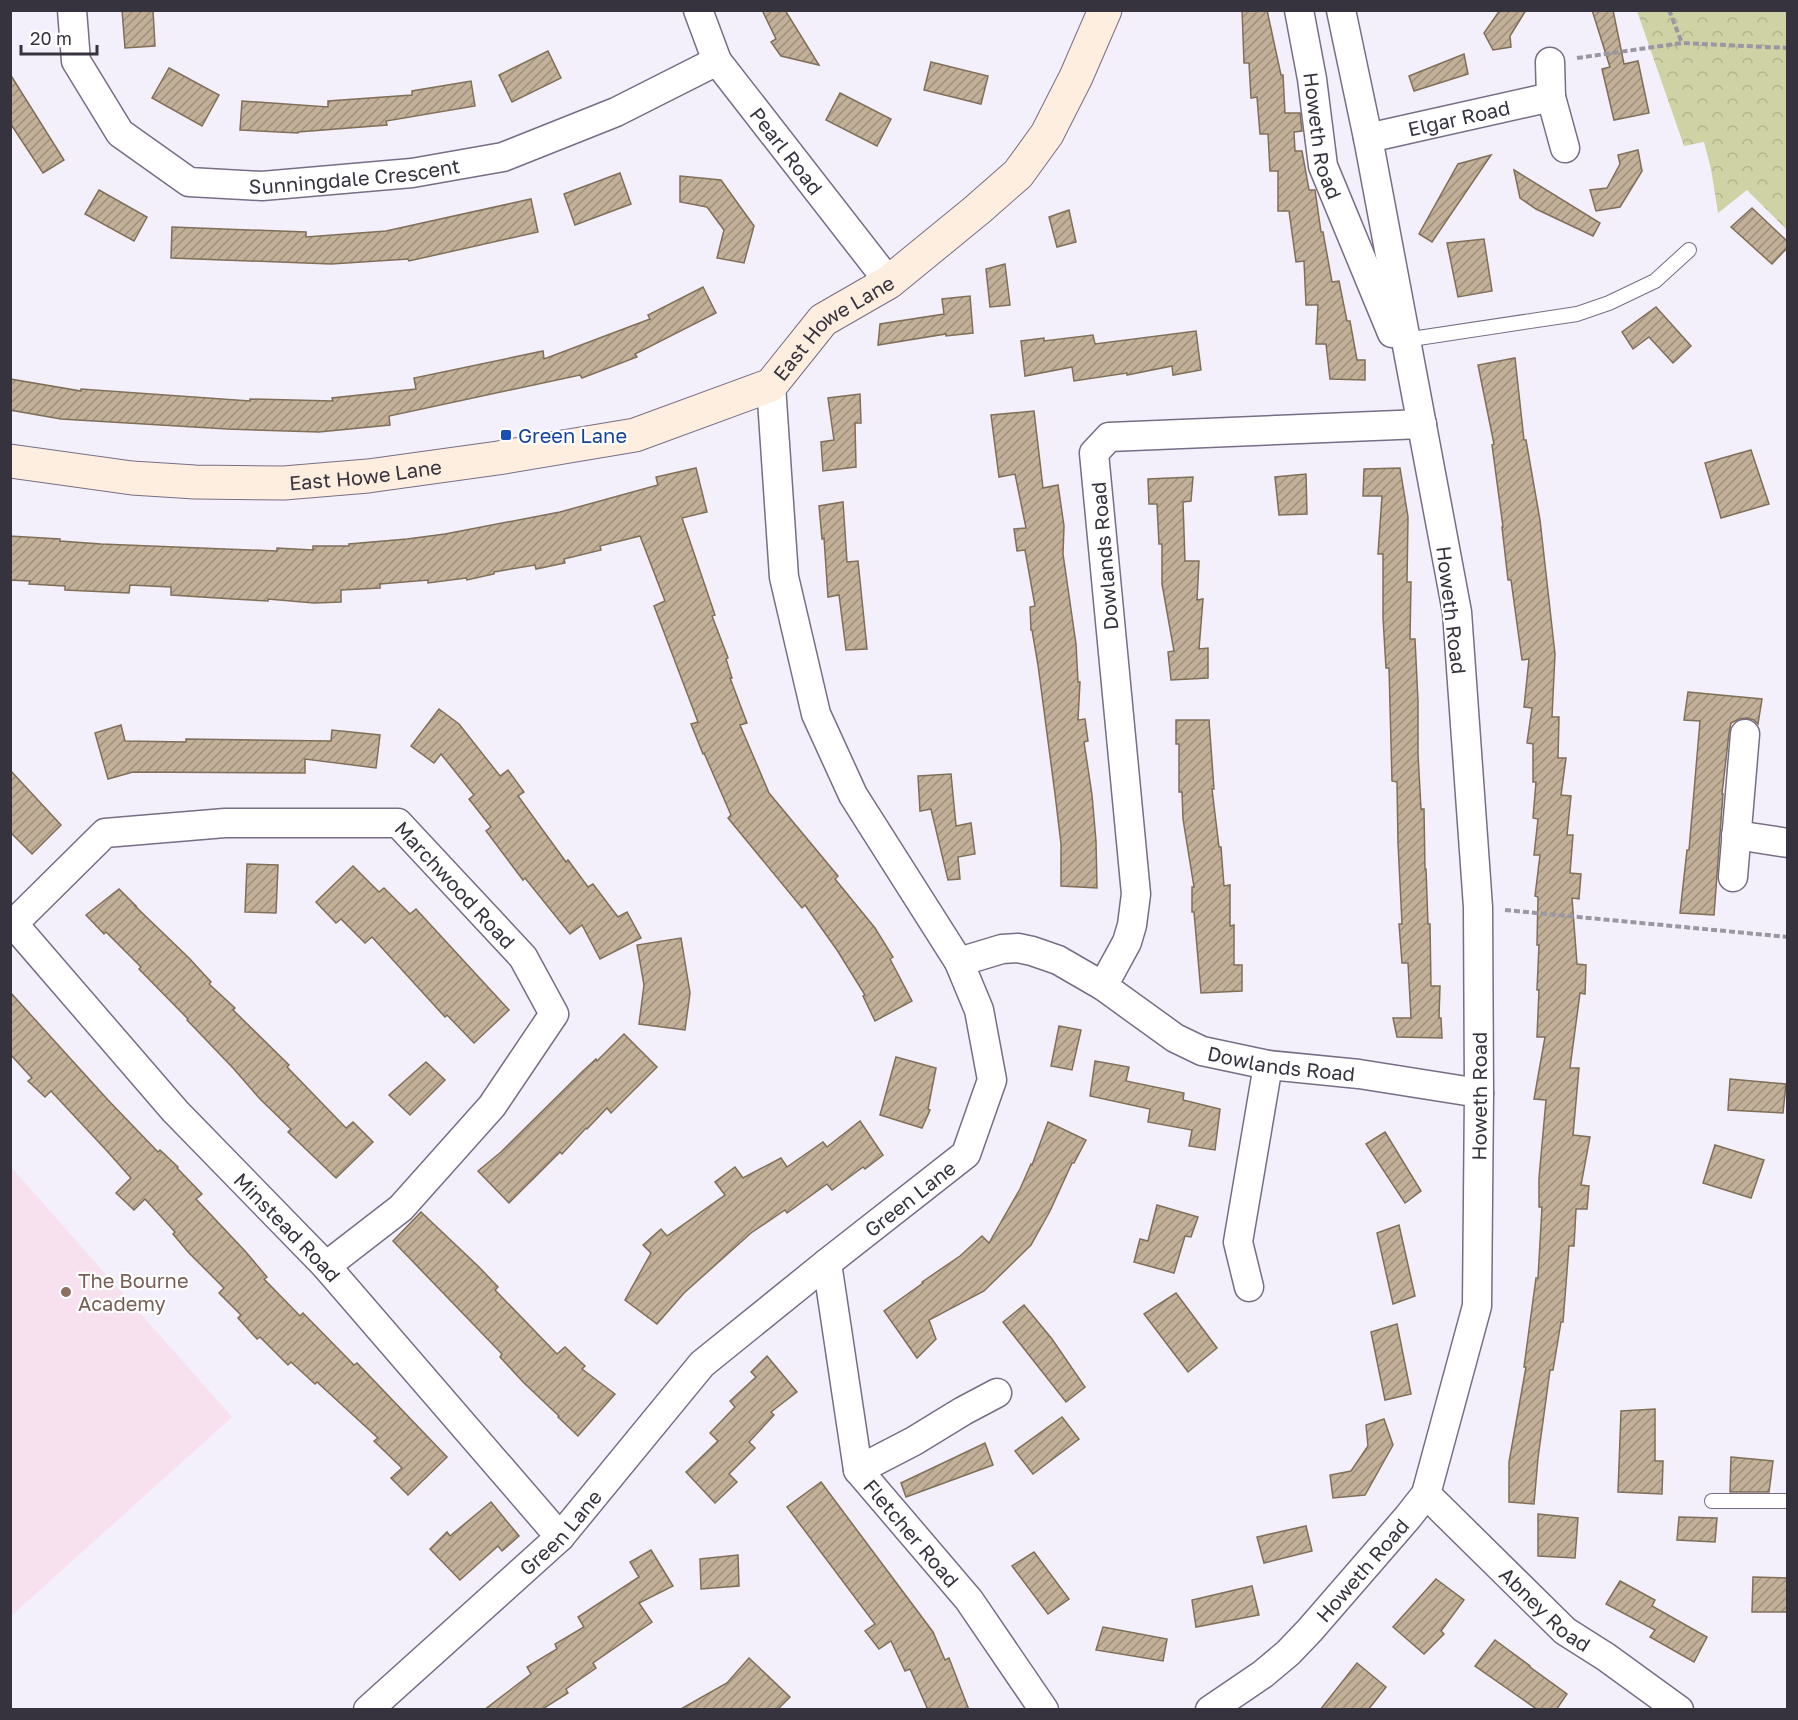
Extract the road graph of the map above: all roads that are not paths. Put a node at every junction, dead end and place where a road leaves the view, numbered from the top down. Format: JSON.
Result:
{"nodes":[{"id":1,"x":72,"y":10,"type":"edge"},
{"id":2,"x":698,"y":10,"type":"edge"},
{"id":3,"x":1105,"y":10,"type":"edge"},
{"id":4,"x":1299,"y":10,"type":"edge"},
{"id":5,"x":1341,"y":10,"type":"edge"},
{"id":6,"x":717,"y":61,"type":"junction"},
{"id":7,"x":1550,"y":62,"type":"road end"},
{"id":8,"x":1551,"y":97,"type":"junction"},
{"id":9,"x":1368,"y":138,"type":"junction"},
{"id":10,"x":1565,"y":148,"type":"dead end"},
{"id":11,"x":1689,"y":250,"type":"dead end"},
{"id":12,"x":889,"y":282,"type":"junction"},
{"id":13,"x":1405,"y":340,"type":"junction"},
{"id":14,"x":771,"y":385,"type":"junction"},
{"id":15,"x":1414,"y":387,"type":"junction"},
{"id":16,"x":1422,"y":424,"type":"junction"},
{"id":17,"x":10,"y":461,"type":"edge"},
{"id":18,"x":1745,"y":734,"type":"dead end"},
{"id":19,"x":1736,"y":835,"type":"junction"},
{"id":20,"x":1788,"y":843,"type":"edge"},
{"id":21,"x":1733,"y":877,"type":"dead end"},
{"id":22,"x":12,"y":922,"type":"edge"},
{"id":23,"x":959,"y":962,"type":"junction"},
{"id":24,"x":1103,"y":986,"type":"junction"},
{"id":25,"x":1268,"y":1065,"type":"junction"},
{"id":26,"x":1479,"y":1094,"type":"junction"},
{"id":27,"x":826,"y":1263,"type":"junction"},
{"id":28,"x":326,"y":1266,"type":"junction"},
{"id":29,"x":1249,"y":1287,"type":"dead end"},
{"id":30,"x":997,"y":1393,"type":"dead end"},
{"id":31,"x":858,"y":1470,"type":"junction"},
{"id":32,"x":1426,"y":1494,"type":"junction"},
{"id":33,"x":1712,"y":1501,"type":"dead end"},
{"id":34,"x":1788,"y":1501,"type":"edge"},
{"id":35,"x":560,"y":1537,"type":"junction"},
{"id":36,"x":368,"y":1710,"type":"edge"},
{"id":37,"x":1044,"y":1710,"type":"edge"},
{"id":38,"x":1210,"y":1710,"type":"edge"},
{"id":39,"x":1679,"y":1710,"type":"edge"}],
"edges":[{"from":1,"to":6,"type":"street","name":"Sunningdale Crescent"},
{"from":2,"to":6,"type":"street","name":"Pearl Road"},
{"from":3,"to":12,"type":"street","name":"East Howe Lane"},
{"from":4,"to":15,"type":"street","name":"Howeth Road"},
{"from":5,"to":9,"type":"street","name":"Howeth Road"},
{"from":6,"to":12,"type":"street","name":"Pearl Road"},
{"from":7,"to":8,"type":"street"},
{"from":8,"to":9,"type":"street","name":"Elgar Road"},
{"from":8,"to":10,"type":"street"},
{"from":9,"to":13,"type":"street","name":"Howeth Road"},
{"from":11,"to":13,"type":"lane"},
{"from":12,"to":14,"type":"street","name":"East Howe Lane"},
{"from":13,"to":15,"type":"street","name":"Howeth Road"},
{"from":14,"to":17,"type":"street","name":"East Howe Lane"},
{"from":14,"to":23,"type":"street","name":"Green Lane"},
{"from":15,"to":16,"type":"street","name":"Howeth Road"},
{"from":16,"to":24,"type":"street","name":"Dowlands Road"},
{"from":16,"to":26,"type":"street","name":"Howeth Road"},
{"from":18,"to":19,"type":"street"},
{"from":19,"to":20,"type":"street"},
{"from":19,"to":21,"type":"street"},
{"from":22,"to":28,"type":"street","name":"Minstead Road"},
{"from":22,"to":28,"type":"street","name":"Marchwood Road"},
{"from":23,"to":24,"type":"street","name":"Dowlands Road"},
{"from":23,"to":27,"type":"street","name":"Green Lane"},
{"from":24,"to":25,"type":"street","name":"Dowlands Road"},
{"from":25,"to":26,"type":"street","name":"Dowlands Road"},
{"from":25,"to":29,"type":"street"},
{"from":26,"to":32,"type":"street","name":"Howeth Road"},
{"from":27,"to":31,"type":"street","name":"Fletcher Road"},
{"from":27,"to":35,"type":"street","name":"Green Lane"},
{"from":28,"to":35,"type":"street","name":"Minstead Road"},
{"from":30,"to":31,"type":"street"},
{"from":31,"to":37,"type":"street","name":"Fletcher Road"},
{"from":32,"to":38,"type":"street","name":"Howeth Road"},
{"from":32,"to":39,"type":"street","name":"Abney Road"},
{"from":33,"to":34,"type":"lane"},
{"from":35,"to":36,"type":"street","name":"Green Lane"}]}
